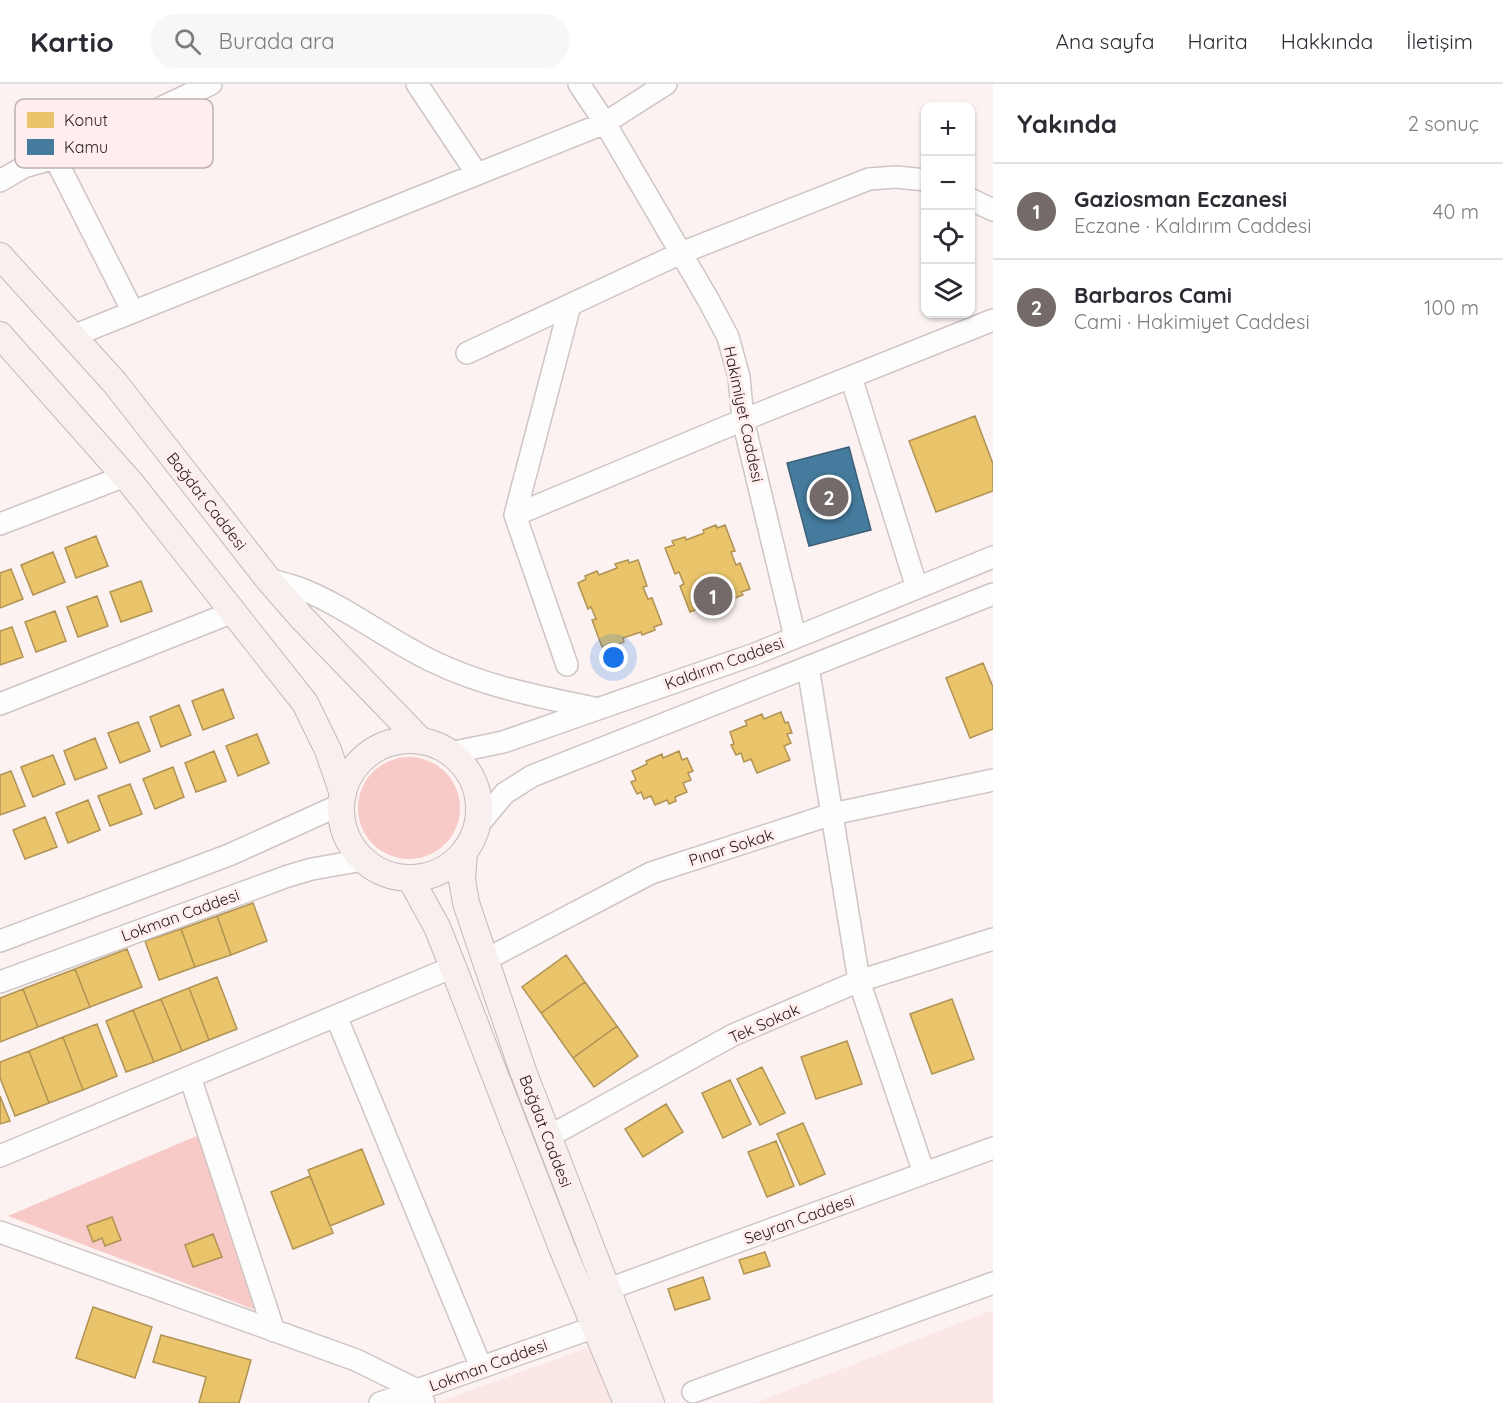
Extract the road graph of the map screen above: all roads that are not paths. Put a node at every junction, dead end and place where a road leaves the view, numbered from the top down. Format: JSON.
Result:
{"nodes":[{"id":1,"x":417,"y":84,"type":"edge"},
{"id":2,"x":579,"y":84,"type":"edge"},
{"id":3,"x":666,"y":84,"type":"edge"},
{"id":4,"x":206,"y":85,"type":"edge"},
{"id":5,"x":177,"y":99,"type":"edge"},
{"id":6,"x":605,"y":123,"type":"junction"},
{"id":7,"x":21,"y":168,"type":"edge"},
{"id":8,"x":60,"y":168,"type":"edge"},
{"id":9,"x":477,"y":174,"type":"junction"},
{"id":10,"x":921,"y":180,"type":"edge"},
{"id":11,"x":0,"y":181,"type":"edge"},
{"id":12,"x":975,"y":201,"type":"edge"},
{"id":13,"x":993,"y":210,"type":"edge"},
{"id":14,"x":681,"y":253,"type":"junction"},
{"id":15,"x":0,"y":256,"type":"edge"},
{"id":16,"x":570,"y":305,"type":"junction"},
{"id":17,"x":133,"y":312,"type":"junction"},
{"id":18,"x":993,"y":320,"type":"edge"},
{"id":19,"x":0,"y":335,"type":"edge"},
{"id":20,"x":73,"y":336,"type":"junction"},
{"id":21,"x":467,"y":353,"type":"dead end"},
{"id":22,"x":851,"y":377,"type":"junction"},
{"id":23,"x":742,"y":420,"type":"junction"},
{"id":24,"x":125,"y":476,"type":"junction"},
{"id":25,"x":515,"y":515,"type":"junction"},
{"id":26,"x":0,"y":524,"type":"edge"},
{"id":27,"x":993,"y":557,"type":"edge"},
{"id":28,"x":268,"y":579,"type":"junction"},
{"id":29,"x":917,"y":588,"type":"junction"},
{"id":30,"x":993,"y":594,"type":"edge"},
{"id":31,"x":233,"y":612,"type":"junction"},
{"id":32,"x":795,"y":637,"type":"junction"},
{"id":33,"x":567,"y":665,"type":"dead end"},
{"id":34,"x":808,"y":667,"type":"junction"},
{"id":35,"x":0,"y":704,"type":"edge"},
{"id":36,"x":595,"y":708,"type":"junction"},
{"id":37,"x":421,"y":741,"type":"junction"},
{"id":38,"x":450,"y":753,"type":"junction"},
{"id":39,"x":993,"y":780,"type":"edge"},
{"id":40,"x":342,"y":799,"type":"junction"},
{"id":41,"x":832,"y":814,"type":"junction"},
{"id":42,"x":478,"y":825,"type":"junction"},
{"id":43,"x":464,"y":852,"type":"junction"},
{"id":44,"x":363,"y":860,"type":"junction"},
{"id":45,"x":410,"y":878,"type":"junction"},
{"id":46,"x":993,"y":939,"type":"edge"},
{"id":47,"x":0,"y":941,"type":"edge"},
{"id":48,"x":485,"y":960,"type":"junction"},
{"id":49,"x":453,"y":967,"type":"junction"},
{"id":50,"x":858,"y":981,"type":"junction"},
{"id":51,"x":0,"y":982,"type":"edge"},
{"id":52,"x":336,"y":1016,"type":"junction"},
{"id":53,"x":190,"y":1077,"type":"junction"},
{"id":54,"x":548,"y":1137,"type":"junction"},
{"id":55,"x":993,"y":1148,"type":"edge"},
{"id":56,"x":0,"y":1156,"type":"edge"},
{"id":57,"x":924,"y":1173,"type":"junction"},
{"id":58,"x":0,"y":1232,"type":"edge"},
{"id":59,"x":993,"y":1283,"type":"edge"},
{"id":60,"x":606,"y":1290,"type":"junction"},
{"id":61,"x":595,"y":1327,"type":"junction"},
{"id":62,"x":274,"y":1331,"type":"junction"},
{"id":63,"x":481,"y":1367,"type":"junction"},
{"id":64,"x":693,"y":1392,"type":"dead end"},
{"id":65,"x":420,"y":1396,"type":"edge"},
{"id":66,"x":380,"y":1403,"type":"edge"},
{"id":67,"x":627,"y":1403,"type":"edge"},
{"id":68,"x":651,"y":1403,"type":"edge"}],
"edges":[{"from":1,"to":9,"type":"street"},
{"from":2,"to":6,"type":"street","name":"Hakimiyet Caddesi"},
{"from":3,"to":6,"type":"street"},
{"from":4,"to":5,"type":"street"},
{"from":6,"to":9,"type":"street"},
{"from":6,"to":14,"type":"street","name":"Hakimiyet Caddesi"},
{"from":7,"to":11,"type":"street"},
{"from":8,"to":17,"type":"street"},
{"from":9,"to":17,"type":"street"},
{"from":10,"to":14,"type":"street"},
{"from":12,"to":13,"type":"street"},
{"from":14,"to":16,"type":"street"},
{"from":14,"to":23,"type":"street","name":"Hakimiyet Caddesi"},
{"from":15,"to":20,"type":"main road","name":"Bağdat Caddesi"},
{"from":16,"to":21,"type":"street"},
{"from":16,"to":25,"type":"street"},
{"from":17,"to":20,"type":"street"},
{"from":18,"to":22,"type":"street"},
{"from":19,"to":24,"type":"main road"},
{"from":20,"to":28,"type":"main road","name":"Bağdat Caddesi"},
{"from":22,"to":23,"type":"street"},
{"from":22,"to":29,"type":"street"},
{"from":23,"to":25,"type":"street"},
{"from":23,"to":32,"type":"street","name":"Hakimiyet Caddesi"},
{"from":24,"to":26,"type":"street"},
{"from":24,"to":31,"type":"main road"},
{"from":25,"to":33,"type":"street"},
{"from":27,"to":29,"type":"street","name":"Kaldırım Caddesi"},
{"from":28,"to":36,"type":"street"},
{"from":28,"to":37,"type":"main road","name":"Bağdat Caddesi"},
{"from":29,"to":32,"type":"street","name":"Kaldırım Caddesi"},
{"from":30,"to":34,"type":"street","name":"Kaldırım Caddesi"},
{"from":31,"to":35,"type":"street"},
{"from":31,"to":40,"type":"main road"},
{"from":32,"to":36,"type":"street","name":"Kaldırım Caddesi"},
{"from":34,"to":41,"type":"street"},
{"from":34,"to":42,"type":"street","name":"Kaldırım Caddesi"},
{"from":36,"to":38,"type":"street","name":"Kaldırım Caddesi"},
{"from":37,"to":38,"type":"main road"},
{"from":37,"to":40,"type":"main road"},
{"from":38,"to":42,"type":"main road"},
{"from":39,"to":41,"type":"street","name":"Pınar Sokak"},
{"from":40,"to":44,"type":"main road"},
{"from":40,"to":47,"type":"street"},
{"from":41,"to":48,"type":"street","name":"Pınar Sokak"},
{"from":41,"to":50,"type":"street"},
{"from":42,"to":43,"type":"main road"},
{"from":43,"to":45,"type":"main road"},
{"from":43,"to":48,"type":"main road","name":"Bağdat Caddesi"},
{"from":44,"to":45,"type":"main road"},
{"from":44,"to":51,"type":"street","name":"Lokman Caddesi"},
{"from":45,"to":49,"type":"main road","name":"Bağdat Caddesi"},
{"from":46,"to":50,"type":"street","name":"Tek Sokak"},
{"from":48,"to":54,"type":"main road","name":"Bağdat Caddesi"},
{"from":49,"to":52,"type":"street"},
{"from":49,"to":61,"type":"main road","name":"Bağdat Caddesi"},
{"from":50,"to":54,"type":"street","name":"Tek Sokak"},
{"from":50,"to":57,"type":"street"},
{"from":52,"to":53,"type":"street"},
{"from":52,"to":63,"type":"street"},
{"from":53,"to":56,"type":"street"},
{"from":53,"to":62,"type":"street"},
{"from":54,"to":60,"type":"main road","name":"Bağdat Caddesi"},
{"from":55,"to":57,"type":"street","name":"Seyran Caddesi"},
{"from":57,"to":60,"type":"street","name":"Seyran Caddesi"},
{"from":58,"to":62,"type":"street"},
{"from":59,"to":64,"type":"street"},
{"from":60,"to":68,"type":"main road","name":"Bağdat Caddesi"},
{"from":61,"to":63,"type":"street","name":"Lokman Caddesi"},
{"from":61,"to":67,"type":"main road","name":"Bağdat Caddesi"},
{"from":62,"to":65,"type":"street"},
{"from":63,"to":65,"type":"street","name":"Lokman Caddesi"},
{"from":65,"to":66,"type":"street","name":"Lokman Caddesi"}]}
